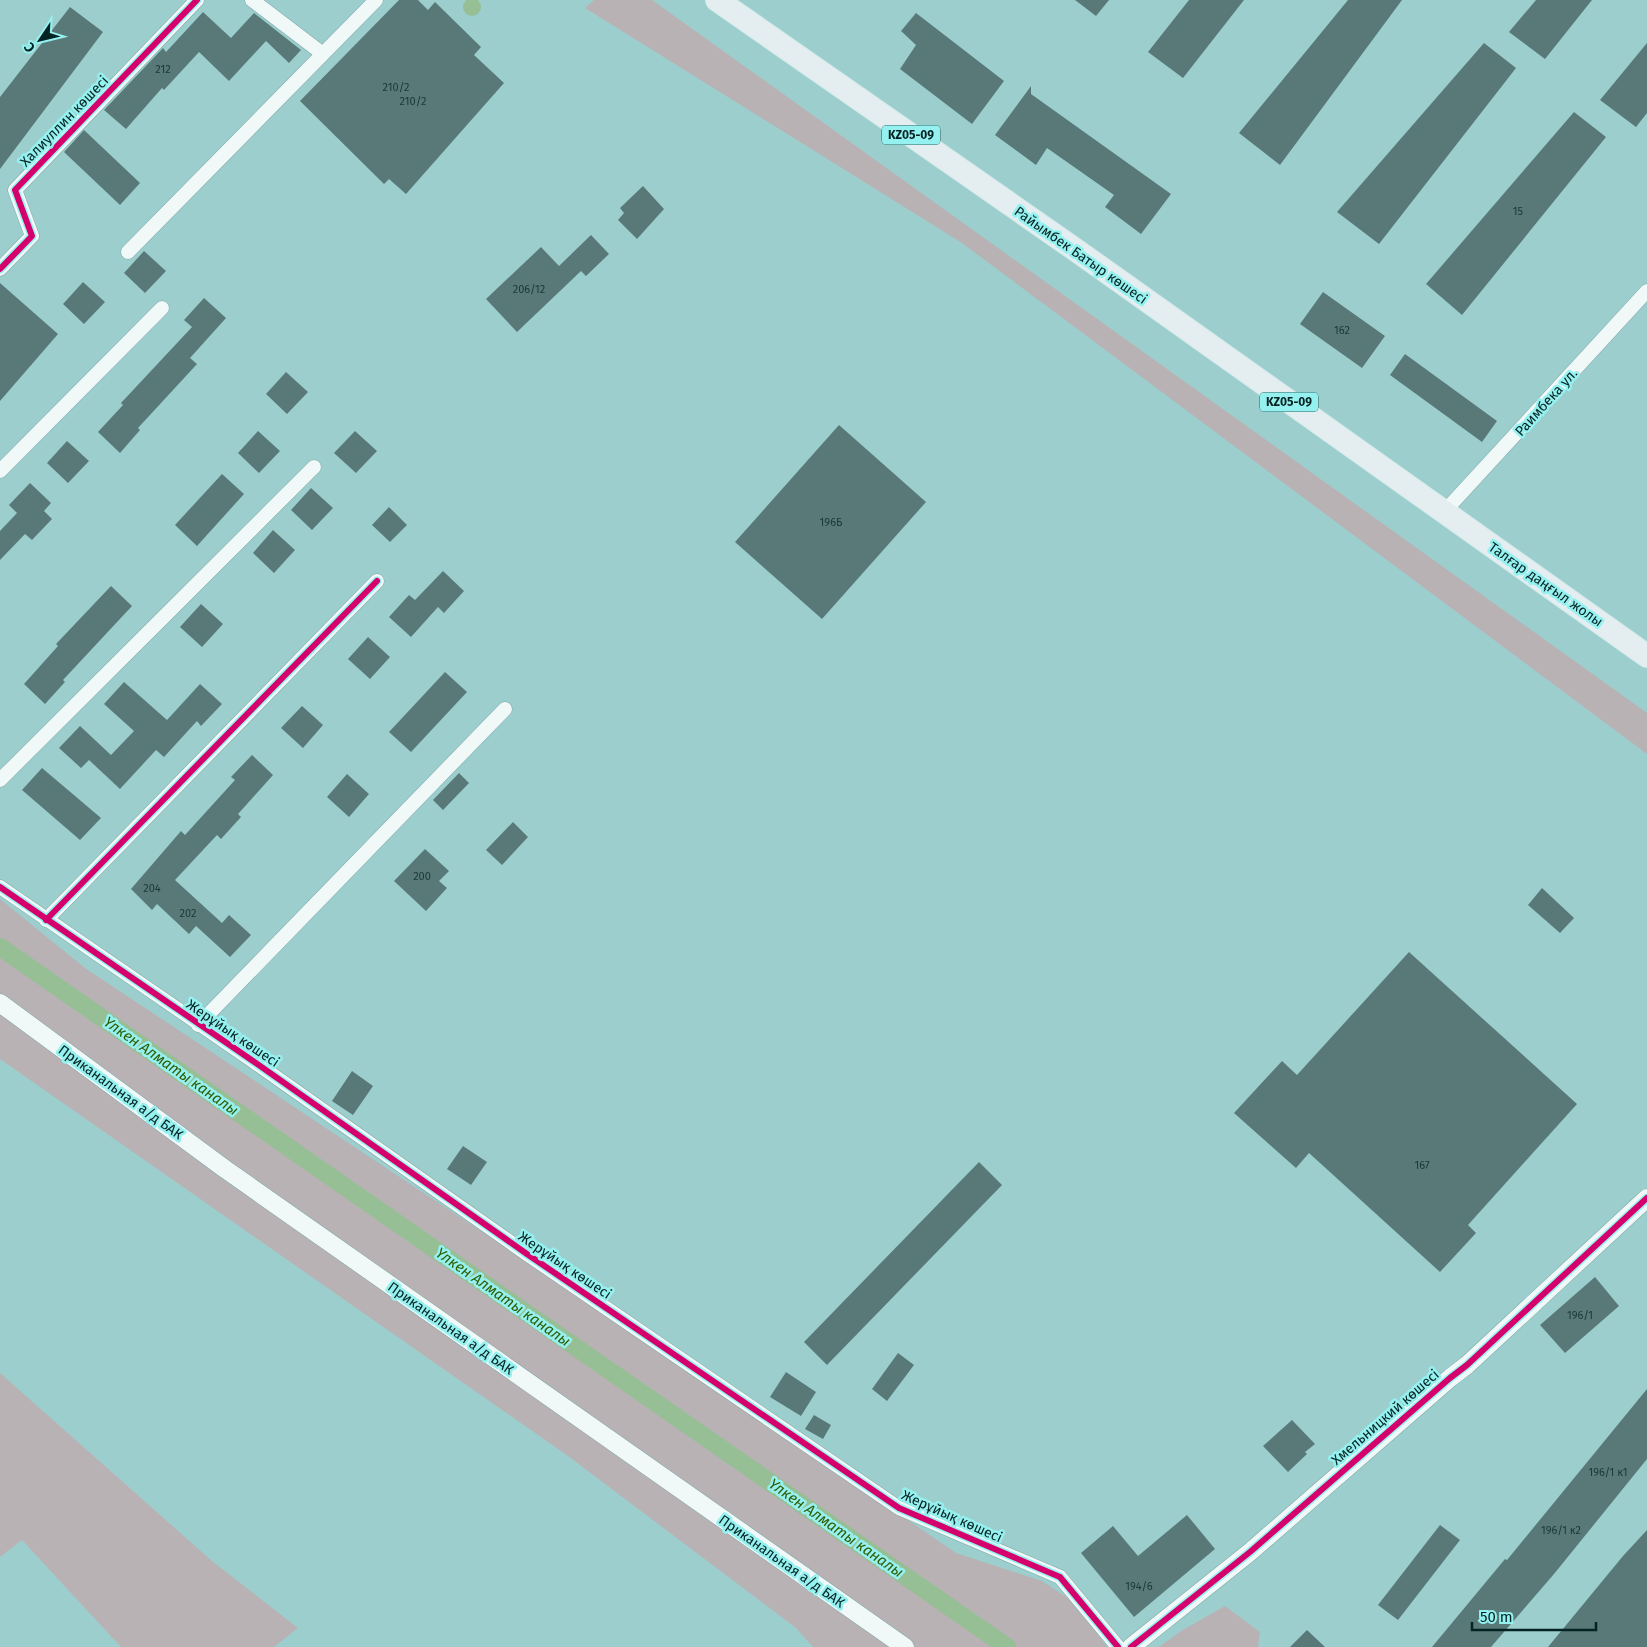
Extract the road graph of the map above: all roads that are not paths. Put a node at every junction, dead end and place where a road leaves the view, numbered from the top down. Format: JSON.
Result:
{"nodes":[{"id":1,"x":197,"y":0,"type":"edge"},
{"id":2,"x":252,"y":0,"type":"edge"},
{"id":3,"x":376,"y":0,"type":"edge"},
{"id":4,"x":717,"y":0,"type":"edge"},
{"id":5,"x":323,"y":54,"type":"junction"},
{"id":6,"x":128,"y":252,"type":"dead end"},
{"id":7,"x":0,"y":269,"type":"edge"},
{"id":8,"x":1647,"y":292,"type":"edge"},
{"id":9,"x":162,"y":308,"type":"dead end"},
{"id":10,"x":314,"y":466,"type":"dead end"},
{"id":11,"x":0,"y":471,"type":"edge"},
{"id":12,"x":1444,"y":512,"type":"junction"},
{"id":13,"x":377,"y":581,"type":"dead end"},
{"id":14,"x":1647,"y":656,"type":"edge"},
{"id":15,"x":504,"y":709,"type":"dead end"},
{"id":16,"x":0,"y":780,"type":"edge"},
{"id":17,"x":0,"y":887,"type":"edge"},
{"id":18,"x":46,"y":920,"type":"junction"},
{"id":19,"x":0,"y":1003,"type":"edge"},
{"id":20,"x":198,"y":1025,"type":"junction"},
{"id":21,"x":1647,"y":1198,"type":"edge"},
{"id":22,"x":905,"y":1647,"type":"edge"},
{"id":23,"x":1118,"y":1647,"type":"edge"},
{"id":24,"x":1131,"y":1647,"type":"edge"}],
"edges":[{"from":1,"to":7,"type":"street","name":"Халиуллин көшесі"},
{"from":2,"to":5,"type":"street"},
{"from":3,"to":5,"type":"street"},
{"from":4,"to":12,"type":"main road","name":"Райымбек Батыр көшесі","number":"KZ05-09"},
{"from":5,"to":6,"type":"street"},
{"from":8,"to":12,"type":"street","name":"Раимбека ул."},
{"from":9,"to":11,"type":"street"},
{"from":10,"to":16,"type":"street"},
{"from":12,"to":14,"type":"main road","name":"Талғар даңғыл жолы","number":"KZ05-09"},
{"from":13,"to":18,"type":"street"},
{"from":15,"to":20,"type":"street"},
{"from":17,"to":18,"type":"street","name":"Жерұйық көшесі"},
{"from":18,"to":20,"type":"street","name":"Жерұйық көшесі"},
{"from":19,"to":22,"type":"street","name":"Приканальная а/д БАК"},
{"from":20,"to":23,"type":"street","name":"Жерұйық көшесі"},
{"from":21,"to":24,"type":"street","name":"Хмельницкий көшесі"}]}
